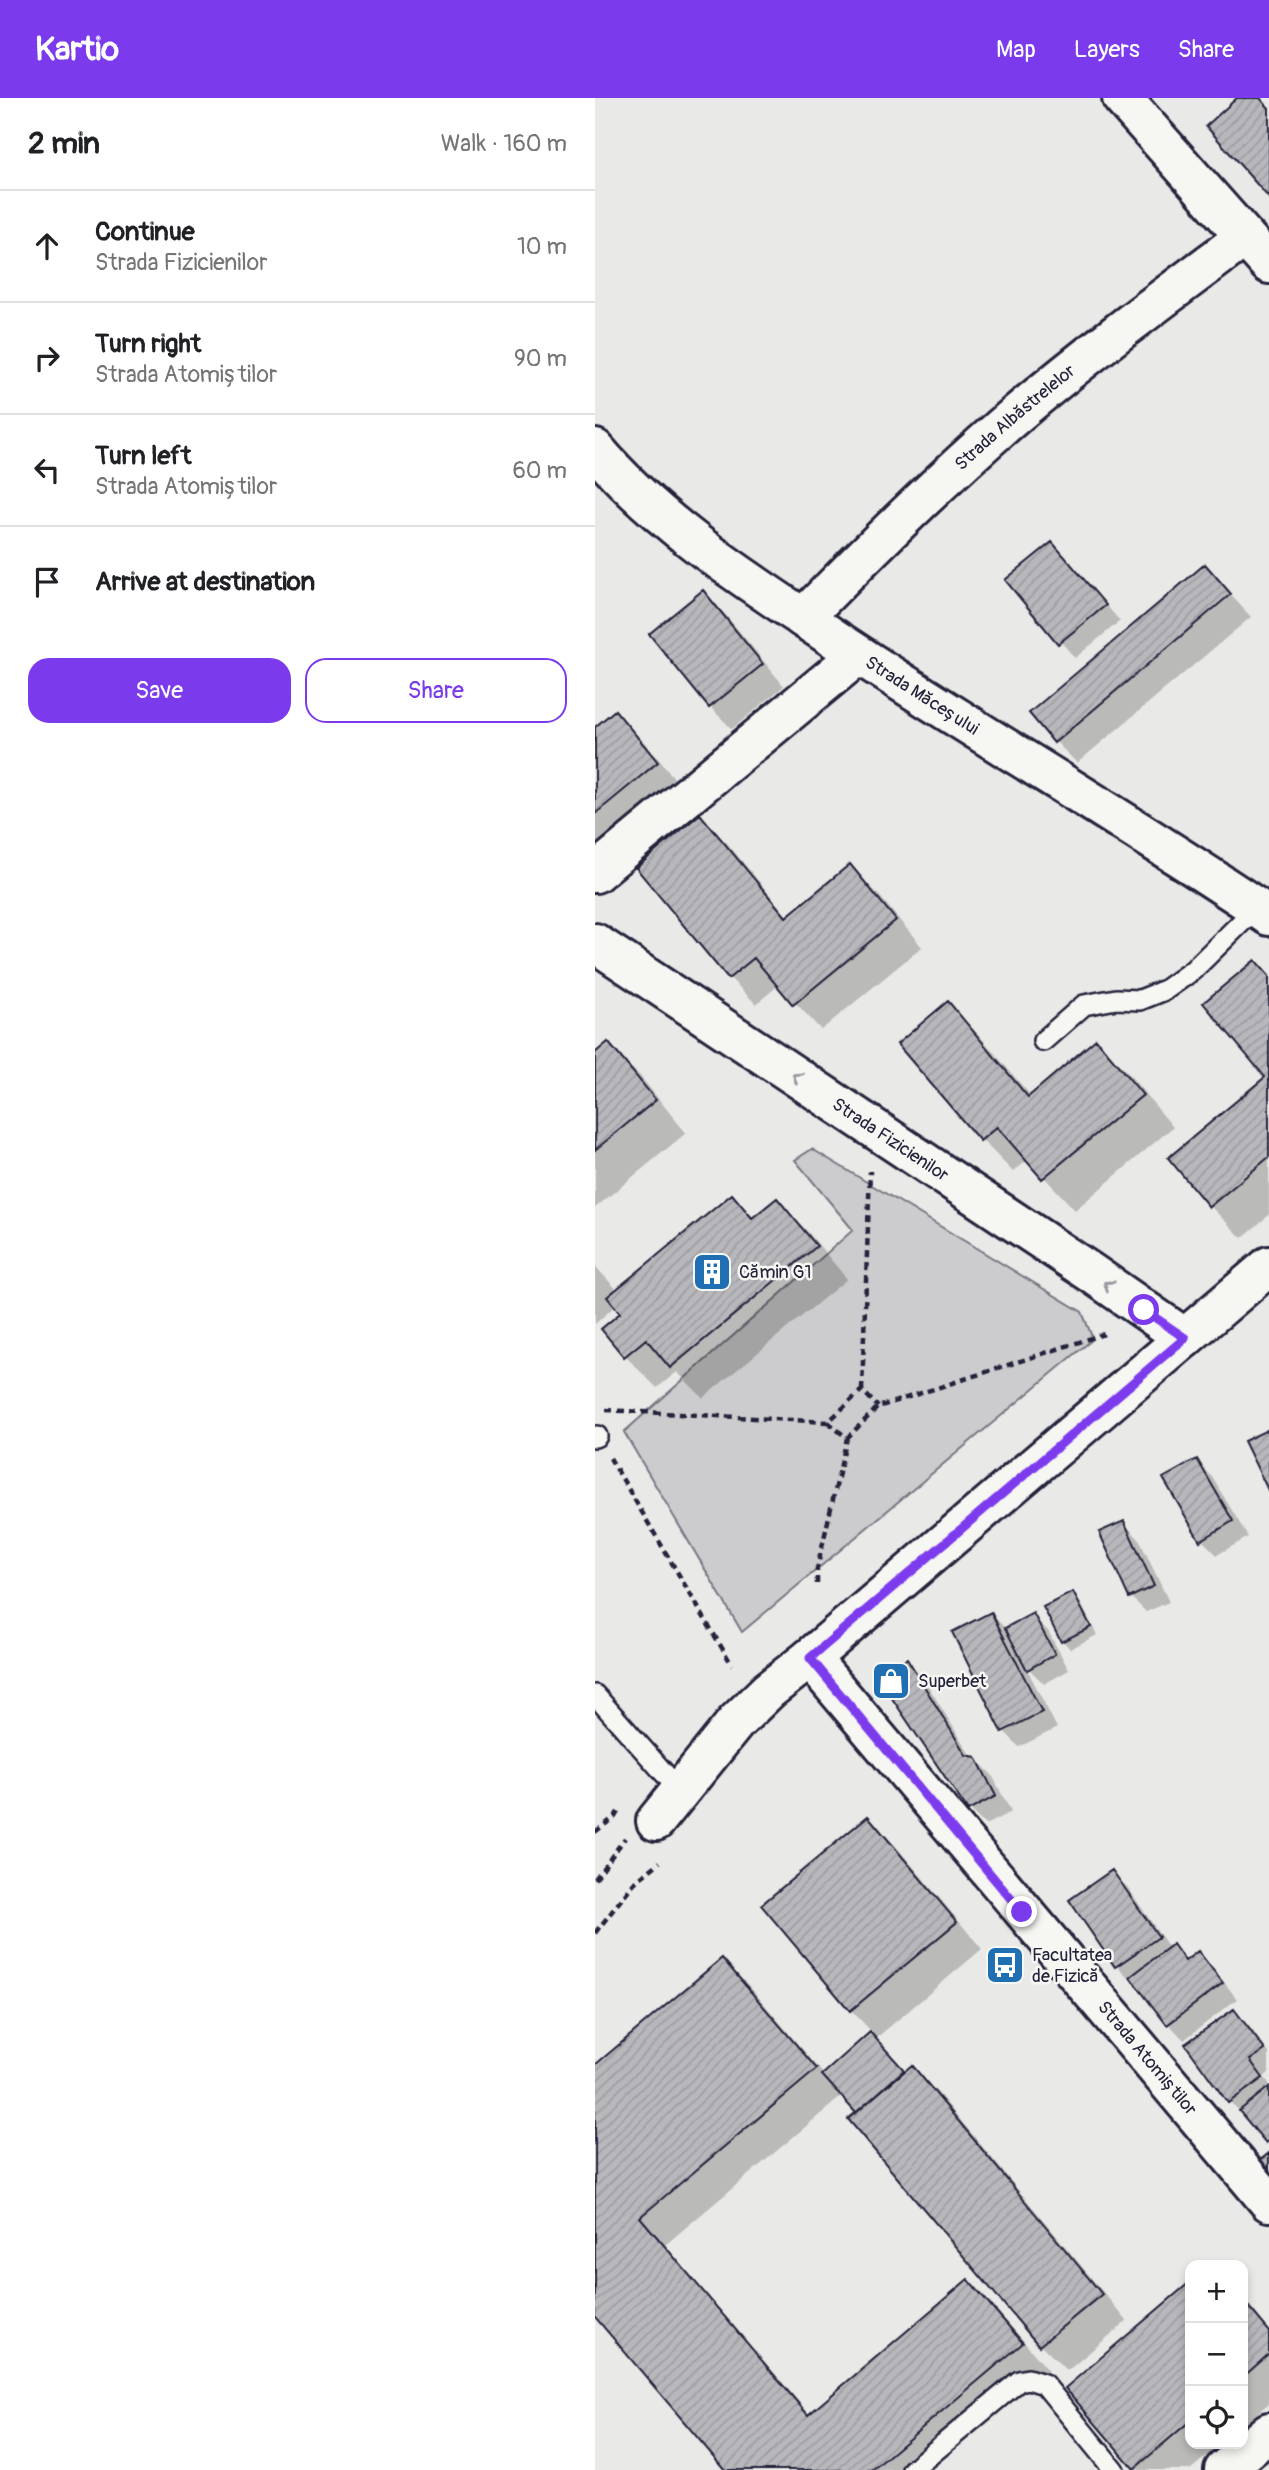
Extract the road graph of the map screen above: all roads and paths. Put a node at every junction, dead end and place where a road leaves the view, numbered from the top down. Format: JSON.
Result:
{"nodes":[{"id":1,"x":1122,"y":98,"type":"edge"},
{"id":2,"x":1257,"y":250,"type":"edge"},
{"id":3,"x":595,"y":449,"type":"edge"},
{"id":4,"x":803,"y":618,"type":"junction"},
{"id":5,"x":858,"y":654,"type":"junction"},
{"id":6,"x":595,"y":873,"type":"edge"},
{"id":7,"x":1263,"y":912,"type":"edge"},
{"id":8,"x":595,"y":943,"type":"edge"},
{"id":9,"x":1043,"y":1041,"type":"dead end"},
{"id":10,"x":871,"y":1168,"type":"dead end"},
{"id":11,"x":1269,"y":1266,"type":"edge"},
{"id":12,"x":1104,"y":1334,"type":"dead end"},
{"id":13,"x":1185,"y":1338,"type":"junction"},
{"id":14,"x":862,"y":1390,"type":"junction"},
{"id":15,"x":878,"y":1407,"type":"junction"},
{"id":16,"x":595,"y":1409,"type":"edge"},
{"id":17,"x":828,"y":1422,"type":"junction"},
{"id":18,"x":596,"y":1437,"type":"edge"},
{"id":19,"x":847,"y":1438,"type":"junction"},
{"id":20,"x":817,"y":1584,"type":"dead end"},
{"id":21,"x":810,"y":1658,"type":"junction"},
{"id":22,"x":732,"y":1665,"type":"dead end"},
{"id":23,"x":595,"y":1695,"type":"edge"},
{"id":24,"x":681,"y":1792,"type":"junction"},
{"id":25,"x":656,"y":1821,"type":"dead end"},
{"id":26,"x":660,"y":1862,"type":"dead end"},
{"id":27,"x":595,"y":1933,"type":"edge"},
{"id":28,"x":1269,"y":2202,"type":"edge"},
{"id":29,"x":1269,"y":2432,"type":"edge"},
{"id":30,"x":912,"y":2470,"type":"edge"},
{"id":31,"x":1114,"y":2470,"type":"edge"},
{"id":32,"x":1224,"y":2470,"type":"edge"}],
"edges":[{"from":1,"to":2,"type":"street","name":"Strada Albăstrelelor"},
{"from":2,"to":4,"type":"street","name":"Strada Albăstrelelor"},
{"from":3,"to":4,"type":"street","name":"Strada Măceșului"},
{"from":4,"to":5,"type":"street","name":"Strada Măceșului"},
{"from":5,"to":6,"type":"street"},
{"from":5,"to":7,"type":"street","name":"Strada Măceșului"},
{"from":7,"to":9,"type":"lane"},
{"from":13,"to":8,"type":"street","name":"Strada Fizicienilor","one_way":true},
{"from":10,"to":14,"type":"path"},
{"from":11,"to":13,"type":"street"},
{"from":12,"to":15,"type":"path"},
{"from":13,"to":21,"type":"street"},
{"from":14,"to":15,"type":"path"},
{"from":14,"to":17,"type":"path"},
{"from":15,"to":19,"type":"path"},
{"from":16,"to":17,"type":"path"},
{"from":17,"to":19,"type":"path"},
{"from":18,"to":22,"type":"path"},
{"from":19,"to":20,"type":"path"},
{"from":21,"to":24,"type":"street"},
{"from":21,"to":28,"type":"street","name":"Strada Atomiștilor"},
{"from":23,"to":24,"type":"lane"},
{"from":24,"to":25,"type":"street"},
{"from":26,"to":27,"type":"path"},
{"from":29,"to":32,"type":"street"},
{"from":30,"to":31,"type":"lane"}]}
